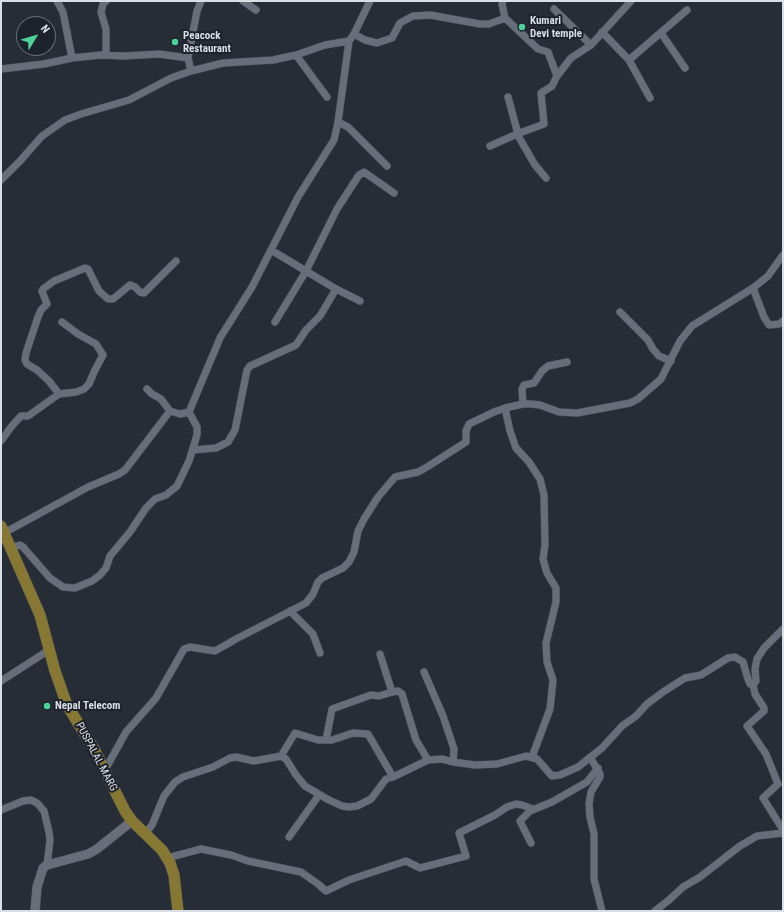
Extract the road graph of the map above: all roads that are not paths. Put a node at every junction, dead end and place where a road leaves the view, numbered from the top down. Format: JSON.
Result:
{"nodes":[{"id":1,"x":57,"y":1,"type":"edge"},
{"id":2,"x":106,"y":1,"type":"edge"},
{"id":3,"x":201,"y":1,"type":"edge"},
{"id":4,"x":243,"y":1,"type":"edge"},
{"id":5,"x":370,"y":1,"type":"edge"},
{"id":6,"x":503,"y":1,"type":"edge"},
{"id":7,"x":631,"y":1,"type":"edge"},
{"id":8,"x":554,"y":9,"type":"dead end"},
{"id":9,"x":256,"y":10,"type":"dead end"},
{"id":10,"x":687,"y":10,"type":"dead end"},
{"id":11,"x":505,"y":18,"type":"junction"},
{"id":12,"x":602,"y":32,"type":"junction"},
{"id":13,"x":661,"y":33,"type":"junction"},
{"id":14,"x":354,"y":34,"type":"junction"},
{"id":15,"x":349,"y":41,"type":"junction"},
{"id":16,"x":591,"y":45,"type":"junction"},
{"id":17,"x":106,"y":55,"type":"junction"},
{"id":18,"x":296,"y":55,"type":"junction"},
{"id":19,"x":72,"y":58,"type":"junction"},
{"id":20,"x":188,"y":58,"type":"junction"},
{"id":21,"x":629,"y":60,"type":"junction"},
{"id":22,"x":686,"y":68,"type":"dead end"},
{"id":23,"x":1,"y":69,"type":"edge"},
{"id":24,"x":191,"y":71,"type":"junction"},
{"id":25,"x":557,"y":76,"type":"junction"},
{"id":26,"x":326,"y":97,"type":"dead end"},
{"id":27,"x":508,"y":97,"type":"dead end"},
{"id":28,"x":650,"y":98,"type":"dead end"},
{"id":29,"x":338,"y":122,"type":"junction"},
{"id":30,"x":518,"y":134,"type":"junction"},
{"id":31,"x":490,"y":146,"type":"dead end"},
{"id":32,"x":387,"y":166,"type":"dead end"},
{"id":33,"x":546,"y":178,"type":"dead end"},
{"id":34,"x":1,"y":180,"type":"edge"},
{"id":35,"x":394,"y":193,"type":"dead end"},
{"id":36,"x":271,"y":250,"type":"junction"},
{"id":37,"x":783,"y":255,"type":"edge"},
{"id":38,"x":176,"y":261,"type":"dead end"},
{"id":39,"x":306,"y":271,"type":"junction"},
{"id":40,"x":753,"y":288,"type":"junction"},
{"id":41,"x":336,"y":289,"type":"junction"},
{"id":42,"x":360,"y":301,"type":"dead end"},
{"id":43,"x":620,"y":312,"type":"dead end"},
{"id":44,"x":783,"y":321,"type":"edge"},
{"id":45,"x":62,"y":322,"type":"dead end"},
{"id":46,"x":275,"y":322,"type":"dead end"},
{"id":47,"x":671,"y":361,"type":"junction"},
{"id":48,"x":567,"y":362,"type":"dead end"},
{"id":49,"x":147,"y":389,"type":"dead end"},
{"id":50,"x":59,"y":394,"type":"junction"},
{"id":51,"x":523,"y":404,"type":"junction"},
{"id":52,"x":505,"y":408,"type":"junction"},
{"id":53,"x":170,"y":411,"type":"junction"},
{"id":54,"x":189,"y":412,"type":"junction"},
{"id":55,"x":1,"y":441,"type":"edge"},
{"id":56,"x":193,"y":450,"type":"junction"},
{"id":57,"x":3,"y":530,"type":"edge"},
{"id":58,"x":10,"y":549,"type":"junction"},
{"id":59,"x":290,"y":611,"type":"junction"},
{"id":60,"x":783,"y":628,"type":"edge"},
{"id":61,"x":50,"y":650,"type":"junction"},
{"id":62,"x":320,"y":653,"type":"dead end"},
{"id":63,"x":380,"y":654,"type":"dead end"},
{"id":64,"x":424,"y":672,"type":"dead end"},
{"id":65,"x":1,"y":681,"type":"edge"},
{"id":66,"x":753,"y":685,"type":"junction"},
{"id":67,"x":392,"y":692,"type":"junction"},
{"id":68,"x":326,"y":740,"type":"junction"},
{"id":69,"x":281,"y":756,"type":"junction"},
{"id":70,"x":532,"y":757,"type":"junction"},
{"id":71,"x":590,"y":757,"type":"junction"},
{"id":72,"x":428,"y":760,"type":"junction"},
{"id":73,"x":453,"y":762,"type":"junction"},
{"id":74,"x":598,"y":768,"type":"junction"},
{"id":75,"x":105,"y":770,"type":"junction"},
{"id":76,"x":393,"y":777,"type":"junction"},
{"id":77,"x":319,"y":795,"type":"junction"},
{"id":78,"x":533,"y":809,"type":"junction"},
{"id":79,"x":1,"y":810,"type":"edge"},
{"id":80,"x":132,"y":821,"type":"junction"},
{"id":81,"x":783,"y":831,"type":"edge"},
{"id":82,"x":145,"y":834,"type":"junction"},
{"id":83,"x":289,"y":837,"type":"dead end"},
{"id":84,"x":531,"y":843,"type":"dead end"},
{"id":85,"x":167,"y":858,"type":"junction"},
{"id":86,"x":47,"y":865,"type":"junction"},
{"id":87,"x":35,"y":911,"type":"edge"},
{"id":88,"x":178,"y":911,"type":"edge"},
{"id":89,"x":602,"y":911,"type":"edge"},
{"id":90,"x":655,"y":911,"type":"edge"}],
"edges":[{"from":1,"to":19,"type":"street"},
{"from":2,"to":17,"type":"street"},
{"from":3,"to":20,"type":"street"},
{"from":4,"to":9,"type":"street"},
{"from":5,"to":14,"type":"street"},
{"from":6,"to":11,"type":"street"},
{"from":7,"to":12,"type":"street"},
{"from":8,"to":16,"type":"street"},
{"from":10,"to":13,"type":"street"},
{"from":11,"to":14,"type":"street"},
{"from":11,"to":25,"type":"street"},
{"from":12,"to":16,"type":"street"},
{"from":12,"to":21,"type":"street"},
{"from":13,"to":21,"type":"street"},
{"from":13,"to":22,"type":"street"},
{"from":14,"to":15,"type":"street"},
{"from":15,"to":18,"type":"street"},
{"from":15,"to":29,"type":"street"},
{"from":16,"to":25,"type":"street"},
{"from":17,"to":19,"type":"street"},
{"from":17,"to":20,"type":"street"},
{"from":18,"to":24,"type":"street"},
{"from":18,"to":26,"type":"street"},
{"from":19,"to":23,"type":"street"},
{"from":20,"to":24,"type":"street"},
{"from":21,"to":28,"type":"street"},
{"from":24,"to":34,"type":"street"},
{"from":25,"to":30,"type":"street"},
{"from":27,"to":30,"type":"street"},
{"from":29,"to":32,"type":"street"},
{"from":29,"to":36,"type":"street"},
{"from":30,"to":31,"type":"street"},
{"from":30,"to":33,"type":"street"},
{"from":35,"to":39,"type":"street"},
{"from":36,"to":39,"type":"street"},
{"from":36,"to":54,"type":"street"},
{"from":37,"to":40,"type":"street"},
{"from":38,"to":50,"type":"street"},
{"from":39,"to":41,"type":"street"},
{"from":39,"to":46,"type":"street"},
{"from":40,"to":44,"type":"street"},
{"from":40,"to":47,"type":"street"},
{"from":41,"to":42,"type":"street"},
{"from":41,"to":56,"type":"street"},
{"from":43,"to":47,"type":"street"},
{"from":45,"to":50,"type":"street"},
{"from":47,"to":51,"type":"street"},
{"from":48,"to":51,"type":"street"},
{"from":49,"to":53,"type":"street"},
{"from":50,"to":55,"type":"street"},
{"from":51,"to":52,"type":"street"},
{"from":52,"to":59,"type":"street"},
{"from":52,"to":70,"type":"street"},
{"from":53,"to":54,"type":"street"},
{"from":53,"to":57,"type":"street"},
{"from":54,"to":56,"type":"street"},
{"from":56,"to":58,"type":"street"},
{"from":57,"to":58,"type":"main road","name":"PUSPALAL MARG"},
{"from":58,"to":61,"type":"main road","name":"PUSPALAL MARG"},
{"from":59,"to":62,"type":"street"},
{"from":59,"to":75,"type":"street"},
{"from":60,"to":66,"type":"street"},
{"from":61,"to":65,"type":"street"},
{"from":61,"to":75,"type":"main road","name":"PUSPALAL MARG"},
{"from":63,"to":67,"type":"street"},
{"from":64,"to":73,"type":"street"},
{"from":66,"to":71,"type":"street"},
{"from":66,"to":81,"type":"street"},
{"from":67,"to":68,"type":"street"},
{"from":67,"to":72,"type":"street"},
{"from":68,"to":69,"type":"street"},
{"from":68,"to":76,"type":"street"},
{"from":69,"to":77,"type":"street"},
{"from":69,"to":82,"type":"street"},
{"from":70,"to":71,"type":"street"},
{"from":70,"to":73,"type":"street"},
{"from":71,"to":74,"type":"street"},
{"from":72,"to":73,"type":"street"},
{"from":72,"to":76,"type":"street"},
{"from":74,"to":78,"type":"street"},
{"from":74,"to":89,"type":"street"},
{"from":75,"to":80,"type":"main road","name":"PUSPALAL MARG"},
{"from":76,"to":77,"type":"street"},
{"from":77,"to":83,"type":"street"},
{"from":78,"to":84,"type":"street"},
{"from":78,"to":85,"type":"street"},
{"from":79,"to":86,"type":"street"},
{"from":80,"to":82,"type":"main road","name":"PUSPALAL MARG"},
{"from":80,"to":86,"type":"street"},
{"from":81,"to":90,"type":"street"},
{"from":82,"to":85,"type":"main road","name":"PUSPALAL MARG"},
{"from":85,"to":88,"type":"main road","name":"PUSPALAL MARG"},
{"from":86,"to":87,"type":"street"}]}
